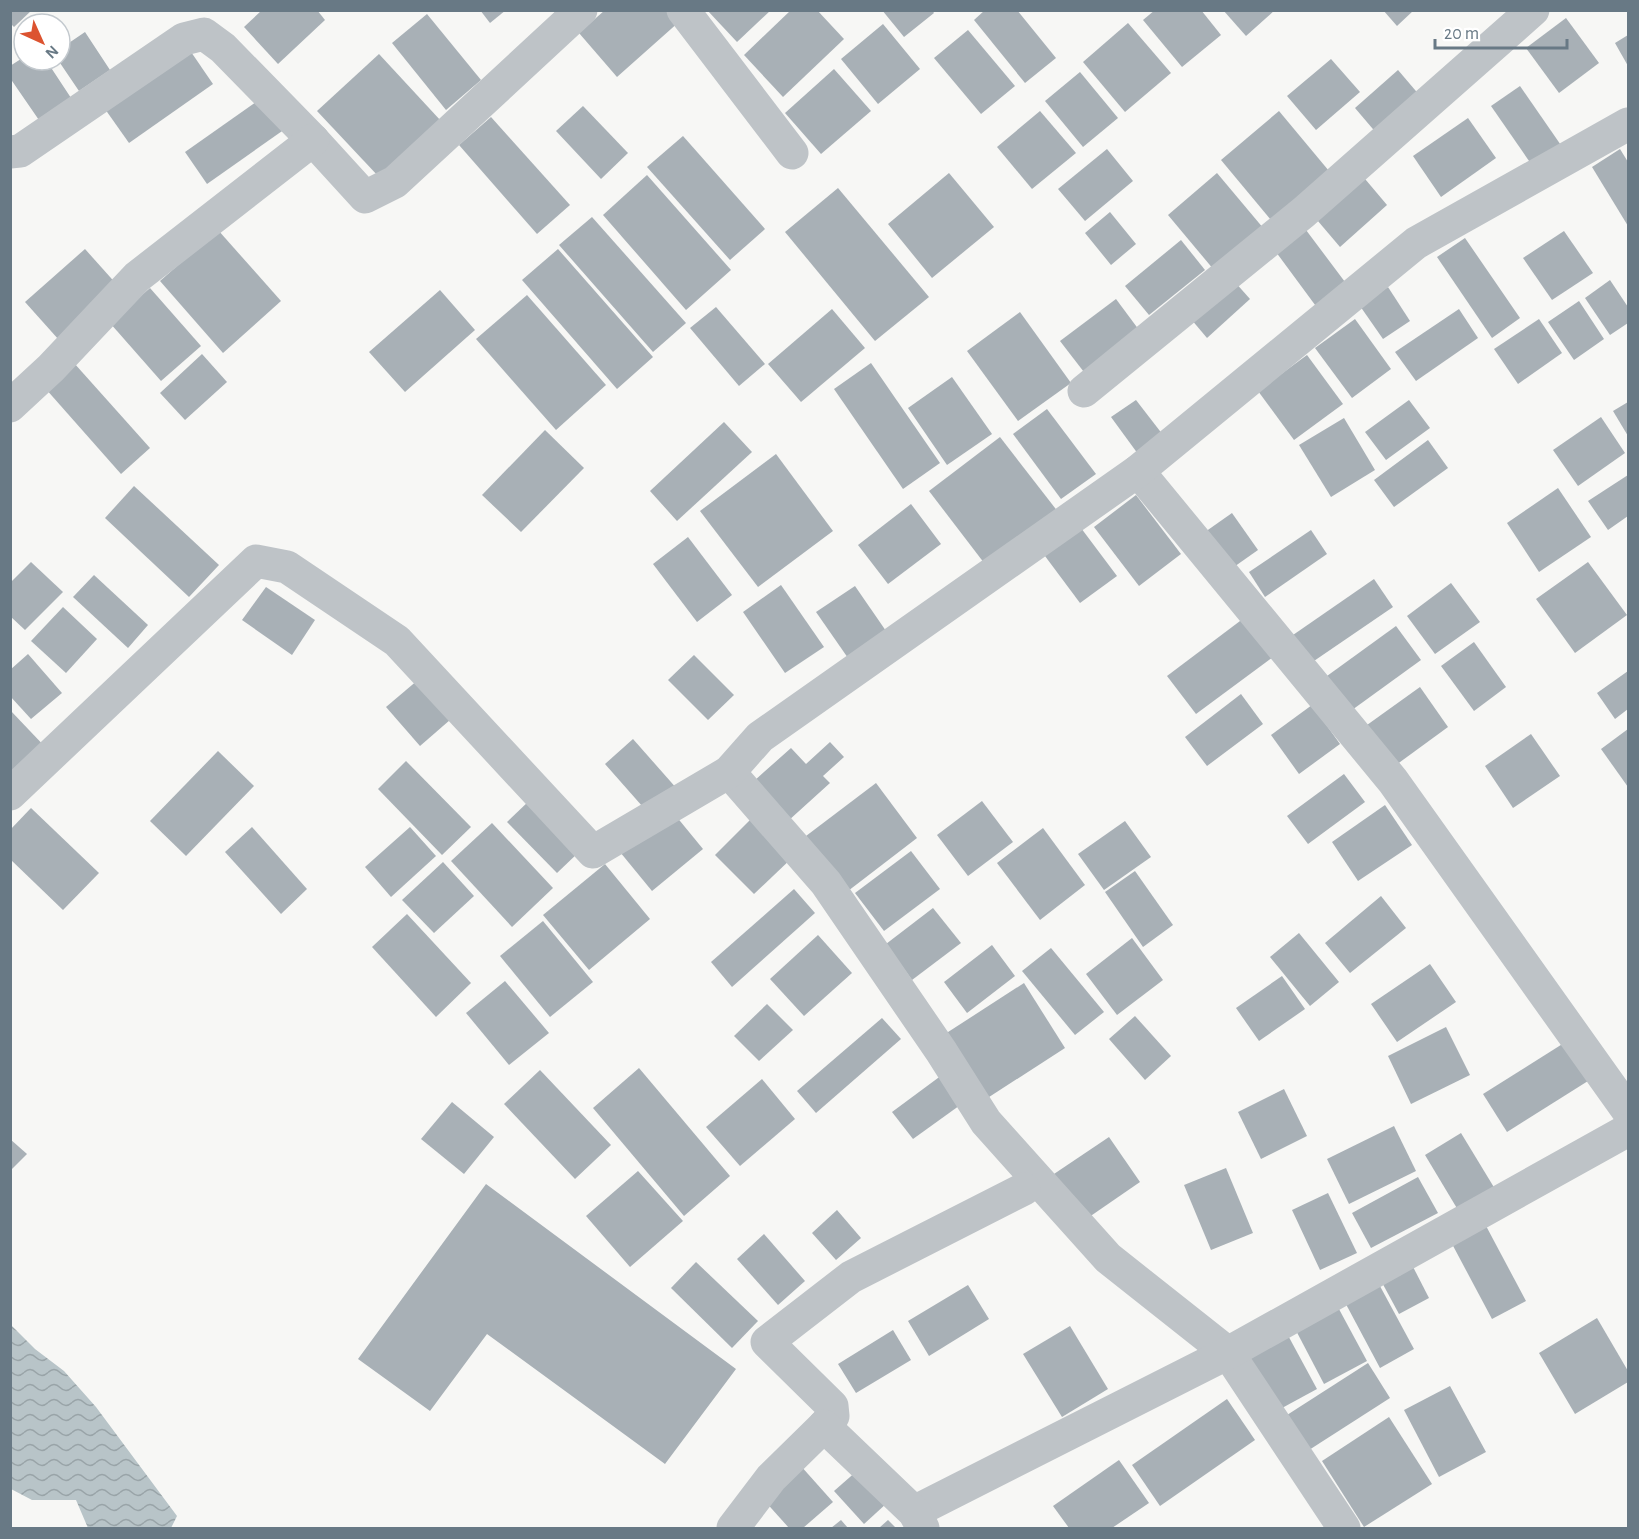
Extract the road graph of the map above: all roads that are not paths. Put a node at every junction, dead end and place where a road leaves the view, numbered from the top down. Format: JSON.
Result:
{"nodes":[{"id":1,"x":581,"y":10,"type":"edge"},
{"id":2,"x":683,"y":10,"type":"edge"},
{"id":3,"x":1533,"y":10,"type":"edge"},
{"id":4,"x":1629,"y":124,"type":"edge"},
{"id":5,"x":314,"y":140,"type":"junction"},
{"id":6,"x":10,"y":152,"type":"edge"},
{"id":7,"x":792,"y":153,"type":"dead end"},
{"id":8,"x":1083,"y":391,"type":"dead end"},
{"id":9,"x":10,"y":406,"type":"edge"},
{"id":10,"x":1138,"y":471,"type":"junction"},
{"id":11,"x":729,"y":772,"type":"junction"},
{"id":12,"x":10,"y":794,"type":"edge"},
{"id":13,"x":1629,"y":1111,"type":"edge"},
{"id":14,"x":1629,"y":1130,"type":"edge"},
{"id":15,"x":1024,"y":1189,"type":"dead end"},
{"id":16,"x":1228,"y":1353,"type":"junction"},
{"id":17,"x":824,"y":1426,"type":"junction"},
{"id":18,"x":919,"y":1520,"type":"edge"},
{"id":19,"x":733,"y":1528,"type":"edge"},
{"id":20,"x":1344,"y":1528,"type":"edge"}],
"edges":[{"from":1,"to":5,"type":"street"},
{"from":2,"to":7,"type":"street"},
{"from":3,"to":8,"type":"street"},
{"from":4,"to":10,"type":"street"},
{"from":5,"to":6,"type":"street"},
{"from":5,"to":9,"type":"street"},
{"from":10,"to":11,"type":"street"},
{"from":10,"to":13,"type":"street"},
{"from":11,"to":12,"type":"street"},
{"from":11,"to":16,"type":"street"},
{"from":14,"to":16,"type":"street"},
{"from":15,"to":17,"type":"street"},
{"from":16,"to":18,"type":"street"},
{"from":16,"to":20,"type":"street"},
{"from":17,"to":18,"type":"street"},
{"from":17,"to":19,"type":"street"}]}
